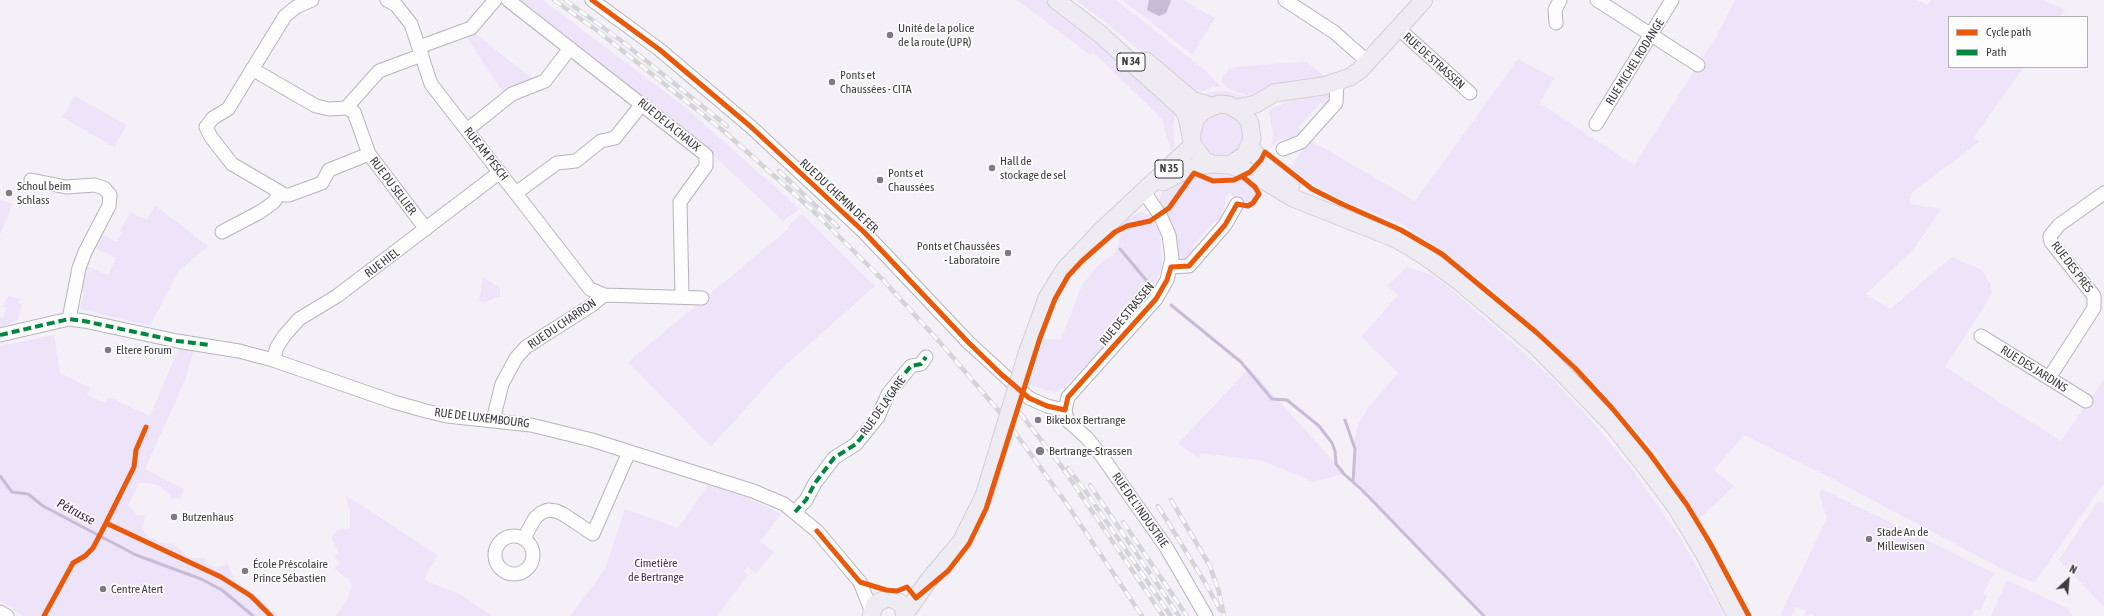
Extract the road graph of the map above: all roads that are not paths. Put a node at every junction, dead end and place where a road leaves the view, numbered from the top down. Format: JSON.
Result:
{"nodes":[{"id":1,"x":312,"y":0,"type":"edge"},
{"id":2,"x":387,"y":0,"type":"edge"},
{"id":3,"x":495,"y":0,"type":"edge"},
{"id":4,"x":508,"y":0,"type":"edge"},
{"id":5,"x":592,"y":0,"type":"edge"},
{"id":6,"x":1056,"y":0,"type":"edge"},
{"id":7,"x":1070,"y":0,"type":"edge"},
{"id":8,"x":1285,"y":0,"type":"edge"},
{"id":9,"x":1424,"y":0,"type":"edge"},
{"id":10,"x":1560,"y":0,"type":"edge"},
{"id":11,"x":1597,"y":0,"type":"edge"},
{"id":12,"x":1672,"y":0,"type":"edge"},
{"id":13,"x":1556,"y":23,"type":"dead end"},
{"id":14,"x":1399,"y":29,"type":"junction"},
{"id":15,"x":1652,"y":35,"type":"junction"},
{"id":16,"x":570,"y":48,"type":"junction"},
{"id":17,"x":420,"y":51,"type":"junction"},
{"id":18,"x":1368,"y":62,"type":"junction"},
{"id":19,"x":1698,"y":64,"type":"dead end"},
{"id":20,"x":252,"y":69,"type":"junction"},
{"id":21,"x":1337,"y":83,"type":"junction"},
{"id":22,"x":1310,"y":89,"type":"junction"},
{"id":23,"x":1470,"y":93,"type":"dead end"},
{"id":24,"x":642,"y":104,"type":"junction"},
{"id":25,"x":1211,"y":106,"type":"junction"},
{"id":26,"x":346,"y":108,"type":"junction"},
{"id":27,"x":1237,"y":108,"type":"junction"},
{"id":28,"x":1596,"y":124,"type":"dead end"},
{"id":29,"x":1252,"y":129,"type":"junction"},
{"id":30,"x":467,"y":130,"type":"junction"},
{"id":31,"x":1192,"y":141,"type":"junction"},
{"id":32,"x":1250,"y":147,"type":"junction"},
{"id":33,"x":1283,"y":149,"type":"dead end"},
{"id":34,"x":369,"y":154,"type":"junction"},
{"id":35,"x":1212,"y":164,"type":"junction"},
{"id":36,"x":1230,"y":165,"type":"junction"},
{"id":37,"x":500,"y":172,"type":"junction"},
{"id":38,"x":31,"y":180,"type":"dead end"},
{"id":39,"x":280,"y":192,"type":"junction"},
{"id":40,"x":1144,"y":192,"type":"junction"},
{"id":41,"x":516,"y":193,"type":"junction"},
{"id":42,"x":2104,"y":193,"type":"edge"},
{"id":43,"x":1237,"y":204,"type":"dead end"},
{"id":44,"x":1352,"y":221,"type":"junction"},
{"id":45,"x":426,"y":229,"type":"junction"},
{"id":46,"x":222,"y":232,"type":"dead end"},
{"id":47,"x":1170,"y":268,"type":"junction"},
{"id":48,"x":604,"y":295,"type":"junction"},
{"id":49,"x":682,"y":296,"type":"junction"},
{"id":50,"x":702,"y":298,"type":"dead end"},
{"id":51,"x":69,"y":319,"type":"junction"},
{"id":52,"x":0,"y":335,"type":"edge"},
{"id":53,"x":1981,"y":336,"type":"dead end"},
{"id":54,"x":926,"y":357,"type":"dead end"},
{"id":55,"x":273,"y":360,"type":"junction"},
{"id":56,"x":2049,"y":378,"type":"junction"},
{"id":57,"x":2086,"y":401,"type":"dead end"},
{"id":58,"x":1065,"y":410,"type":"junction"},
{"id":59,"x":493,"y":420,"type":"junction"},
{"id":60,"x":629,"y":452,"type":"junction"},
{"id":61,"x":795,"y":512,"type":"junction"},
{"id":62,"x":524,"y":538,"type":"dead end"},
{"id":63,"x":928,"y":581,"type":"junction"},
{"id":64,"x":860,"y":582,"type":"junction"},
{"id":65,"x":890,"y":598,"type":"junction"},
{"id":66,"x":0,"y":612,"type":"edge"},
{"id":67,"x":871,"y":613,"type":"edge"},
{"id":68,"x":905,"y":615,"type":"edge"},
{"id":69,"x":7,"y":616,"type":"edge"},
{"id":70,"x":1206,"y":616,"type":"edge"},
{"id":71,"x":1736,"y":616,"type":"edge"}],
"edges":[{"from":1,"to":20,"type":"street"},
{"from":2,"to":17,"type":"street","name":"RUE AM PESCH"},
{"from":3,"to":17,"type":"street"},
{"from":4,"to":16,"type":"street","name":"RUE DE LA CHAUX"},
{"from":5,"to":58,"type":"street","name":"RUE DU CHEMIN DE FER"},
{"from":6,"to":31,"type":"main road","number":"N 34"},
{"from":7,"to":25,"type":"main road","number":"N 34"},
{"from":8,"to":18,"type":"street"},
{"from":9,"to":14,"type":"main road","name":"RUE DE STRASSEN"},
{"from":10,"to":13,"type":"street"},
{"from":11,"to":15,"type":"street"},
{"from":12,"to":15,"type":"street","name":"RUE MICHEL RODANGE"},
{"from":14,"to":18,"type":"main road","name":"RUE DE STRASSEN"},
{"from":14,"to":23,"type":"street","name":"RUE DE STRASSEN"},
{"from":15,"to":19,"type":"street"},
{"from":15,"to":28,"type":"street","name":"RUE MICHEL RODANGE"},
{"from":16,"to":24,"type":"street","name":"RUE DE LA CHAUX"},
{"from":16,"to":30,"type":"street"},
{"from":17,"to":26,"type":"street"},
{"from":17,"to":30,"type":"street","name":"RUE AM PESCH"},
{"from":18,"to":21,"type":"main road","name":"RUE DE STRASSEN"},
{"from":20,"to":26,"type":"street"},
{"from":20,"to":39,"type":"street"},
{"from":21,"to":22,"type":"main road","name":"RUE DE STRASSEN"},
{"from":21,"to":33,"type":"street"},
{"from":22,"to":27,"type":"main road","name":"RUE DE STRASSEN"},
{"from":22,"to":29,"type":"main road","name":"RUE DE STRASSEN"},
{"from":24,"to":41,"type":"street"},
{"from":24,"to":49,"type":"street","name":"RUE DE LA CHAUX"},
{"from":25,"to":27,"type":"main road","number":"N 34"},
{"from":25,"to":31,"type":"main road"},
{"from":26,"to":34,"type":"street","name":"RUE DU SELLIER"},
{"from":27,"to":29,"type":"main road"},
{"from":29,"to":32,"type":"main road"},
{"from":30,"to":37,"type":"street","name":"RUE AM PESCH"},
{"from":31,"to":35,"type":"main road","number":"N 34"},
{"from":31,"to":40,"type":"main road","number":"N 35"},
{"from":32,"to":36,"type":"main road"},
{"from":32,"to":44,"type":"main road"},
{"from":34,"to":39,"type":"street"},
{"from":34,"to":45,"type":"street","name":"RUE DU SELLIER"},
{"from":35,"to":36,"type":"main road"},
{"from":35,"to":40,"type":"main road","number":"N 35"},
{"from":36,"to":44,"type":"main road"},
{"from":37,"to":41,"type":"street","name":"RUE AM PESCH"},
{"from":37,"to":45,"type":"street","name":"RUE HIEL"},
{"from":38,"to":51,"type":"street"},
{"from":39,"to":46,"type":"street"},
{"from":40,"to":47,"type":"street","name":"RUE DE STRASSEN"},
{"from":40,"to":63,"type":"main road","number":"N 35","bridge":true},
{"from":41,"to":48,"type":"street","name":"RUE AM PESCH"},
{"from":42,"to":56,"type":"street","name":"RUE DES PRÉS"},
{"from":43,"to":47,"type":"street"},
{"from":44,"to":71,"type":"main road"},
{"from":45,"to":55,"type":"street","name":"RUE HIEL"},
{"from":47,"to":58,"type":"street","name":"RUE DE STRASSEN"},
{"from":48,"to":49,"type":"street","name":"RUE DU CHARRON"},
{"from":48,"to":59,"type":"street","name":"RUE DU CHARRON"},
{"from":49,"to":50,"type":"street","name":"RUE DU CHARRON"},
{"from":51,"to":52,"type":"street","name":"RUE DE LUXEMBOURG"},
{"from":51,"to":55,"type":"street","name":"RUE DE LUXEMBOURG"},
{"from":53,"to":56,"type":"street","name":"RUE DES JARDINS"},
{"from":54,"to":61,"type":"street","name":"RUE DE LA GARE"},
{"from":55,"to":59,"type":"street","name":"RUE DE LUXEMBOURG"},
{"from":56,"to":57,"type":"street","name":"RUE DES JARDINS"},
{"from":58,"to":70,"type":"street","name":"RUE DE L'INDUSTRIE"},
{"from":59,"to":60,"type":"street","name":"RUE DE LUXEMBOURG"},
{"from":60,"to":61,"type":"street","name":"RUE DE LUXEMBOURG"},
{"from":60,"to":62,"type":"street"},
{"from":61,"to":64,"type":"street","name":"RUE DE LUXEMBOURG"},
{"from":63,"to":65,"type":"main road","number":"N 35"},
{"from":63,"to":68,"type":"main road","number":"N 35"},
{"from":64,"to":65,"type":"street","name":"RUE DE LUXEMBOURG"},
{"from":64,"to":67,"type":"street","name":"RUE DE LUXEMBOURG"},
{"from":65,"to":67,"type":"main road"},
{"from":65,"to":68,"type":"main road"},
{"from":66,"to":69,"type":"street"}]}
